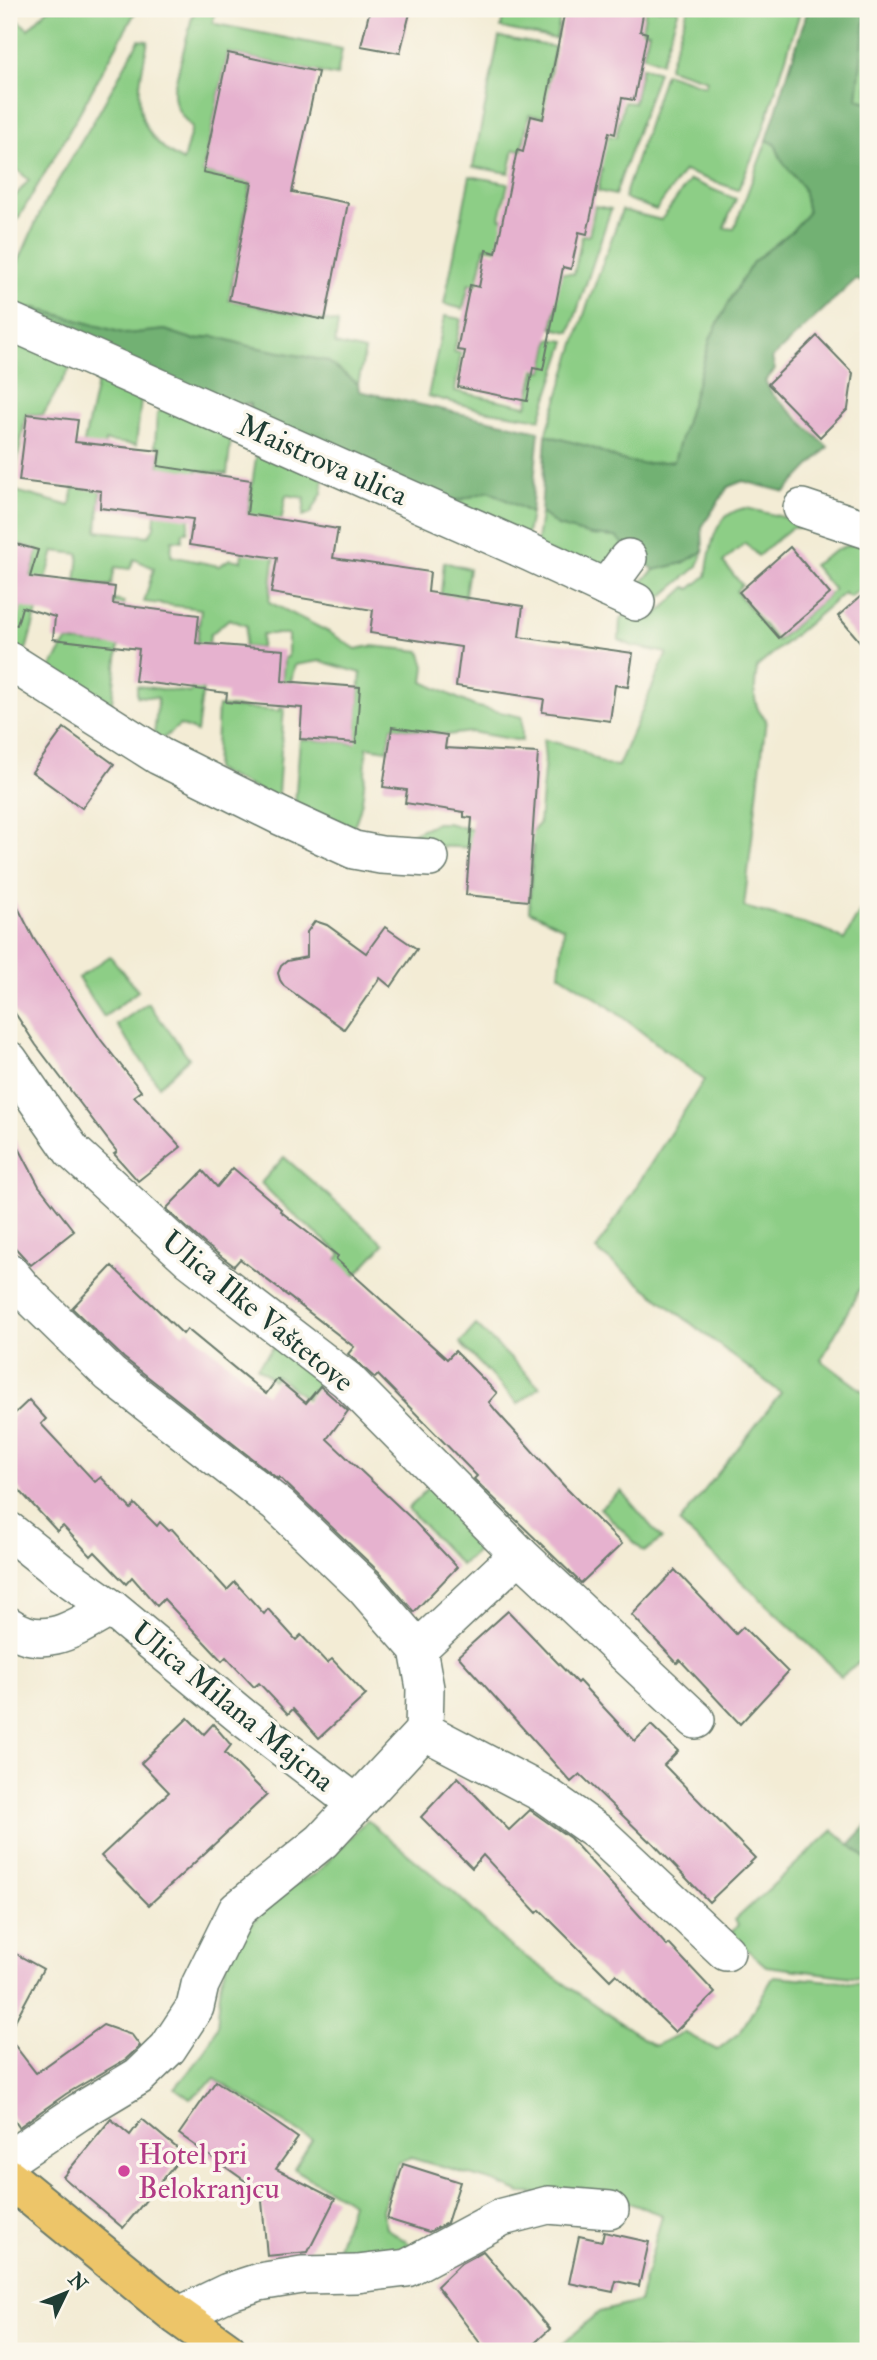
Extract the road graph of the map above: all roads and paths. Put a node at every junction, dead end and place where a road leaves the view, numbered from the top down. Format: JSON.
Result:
{"nodes":[{"id":1,"x":9,"y":321,"type":"edge"},
{"id":2,"x":802,"y":508,"type":"dead end"},
{"id":3,"x":868,"y":530,"type":"edge"},
{"id":4,"x":628,"y":558,"type":"dead end"},
{"id":5,"x":9,"y":662,"type":"edge"},
{"id":6,"x":430,"y":858,"type":"dead end"},
{"id":7,"x":9,"y":1060,"type":"edge"},
{"id":8,"x":9,"y":1272,"type":"edge"},
{"id":9,"x":9,"y":1531,"type":"edge"},
{"id":10,"x":519,"y":1554,"type":"junction"},
{"id":11,"x":111,"y":1608,"type":"junction"},
{"id":12,"x":9,"y":1626,"type":"edge"},
{"id":13,"x":418,"y":1649,"type":"junction"},
{"id":14,"x":696,"y":1720,"type":"dead end"},
{"id":15,"x":424,"y":1731,"type":"junction"},
{"id":16,"x":355,"y":1803,"type":"junction"},
{"id":17,"x":726,"y":1951,"type":"dead end"},
{"id":18,"x":9,"y":2159,"type":"edge"},
{"id":19,"x":9,"y":2178,"type":"edge"},
{"id":20,"x":610,"y":2210,"type":"dead end"},
{"id":21,"x":178,"y":2316,"type":"junction"},
{"id":22,"x":227,"y":2351,"type":"edge"}],
"edges":[{"from":1,"to":4,"type":"street","name":"Maistrova ulica"},
{"from":2,"to":3,"type":"street"},
{"from":5,"to":6,"type":"street"},
{"from":7,"to":10,"type":"street","name":"Ulica Ilke Vaštetove"},
{"from":8,"to":13,"type":"street"},
{"from":9,"to":11,"type":"street","name":"Ulica Milana Majcna"},
{"from":10,"to":13,"type":"street"},
{"from":10,"to":14,"type":"street","name":"Ulica Ilke Vaštetove"},
{"from":11,"to":12,"type":"street","name":"Ulica Milana Majcna"},
{"from":11,"to":16,"type":"street","name":"Ulica Milana Majcna"},
{"from":13,"to":15,"type":"street"},
{"from":15,"to":16,"type":"street","name":"Ulica Milana Majcna"},
{"from":15,"to":17,"type":"street"},
{"from":16,"to":18,"type":"street","name":"Ulica Milana Majcna"},
{"from":19,"to":21,"type":"main road"},
{"from":20,"to":21,"type":"street"},
{"from":21,"to":22,"type":"main road"}]}
